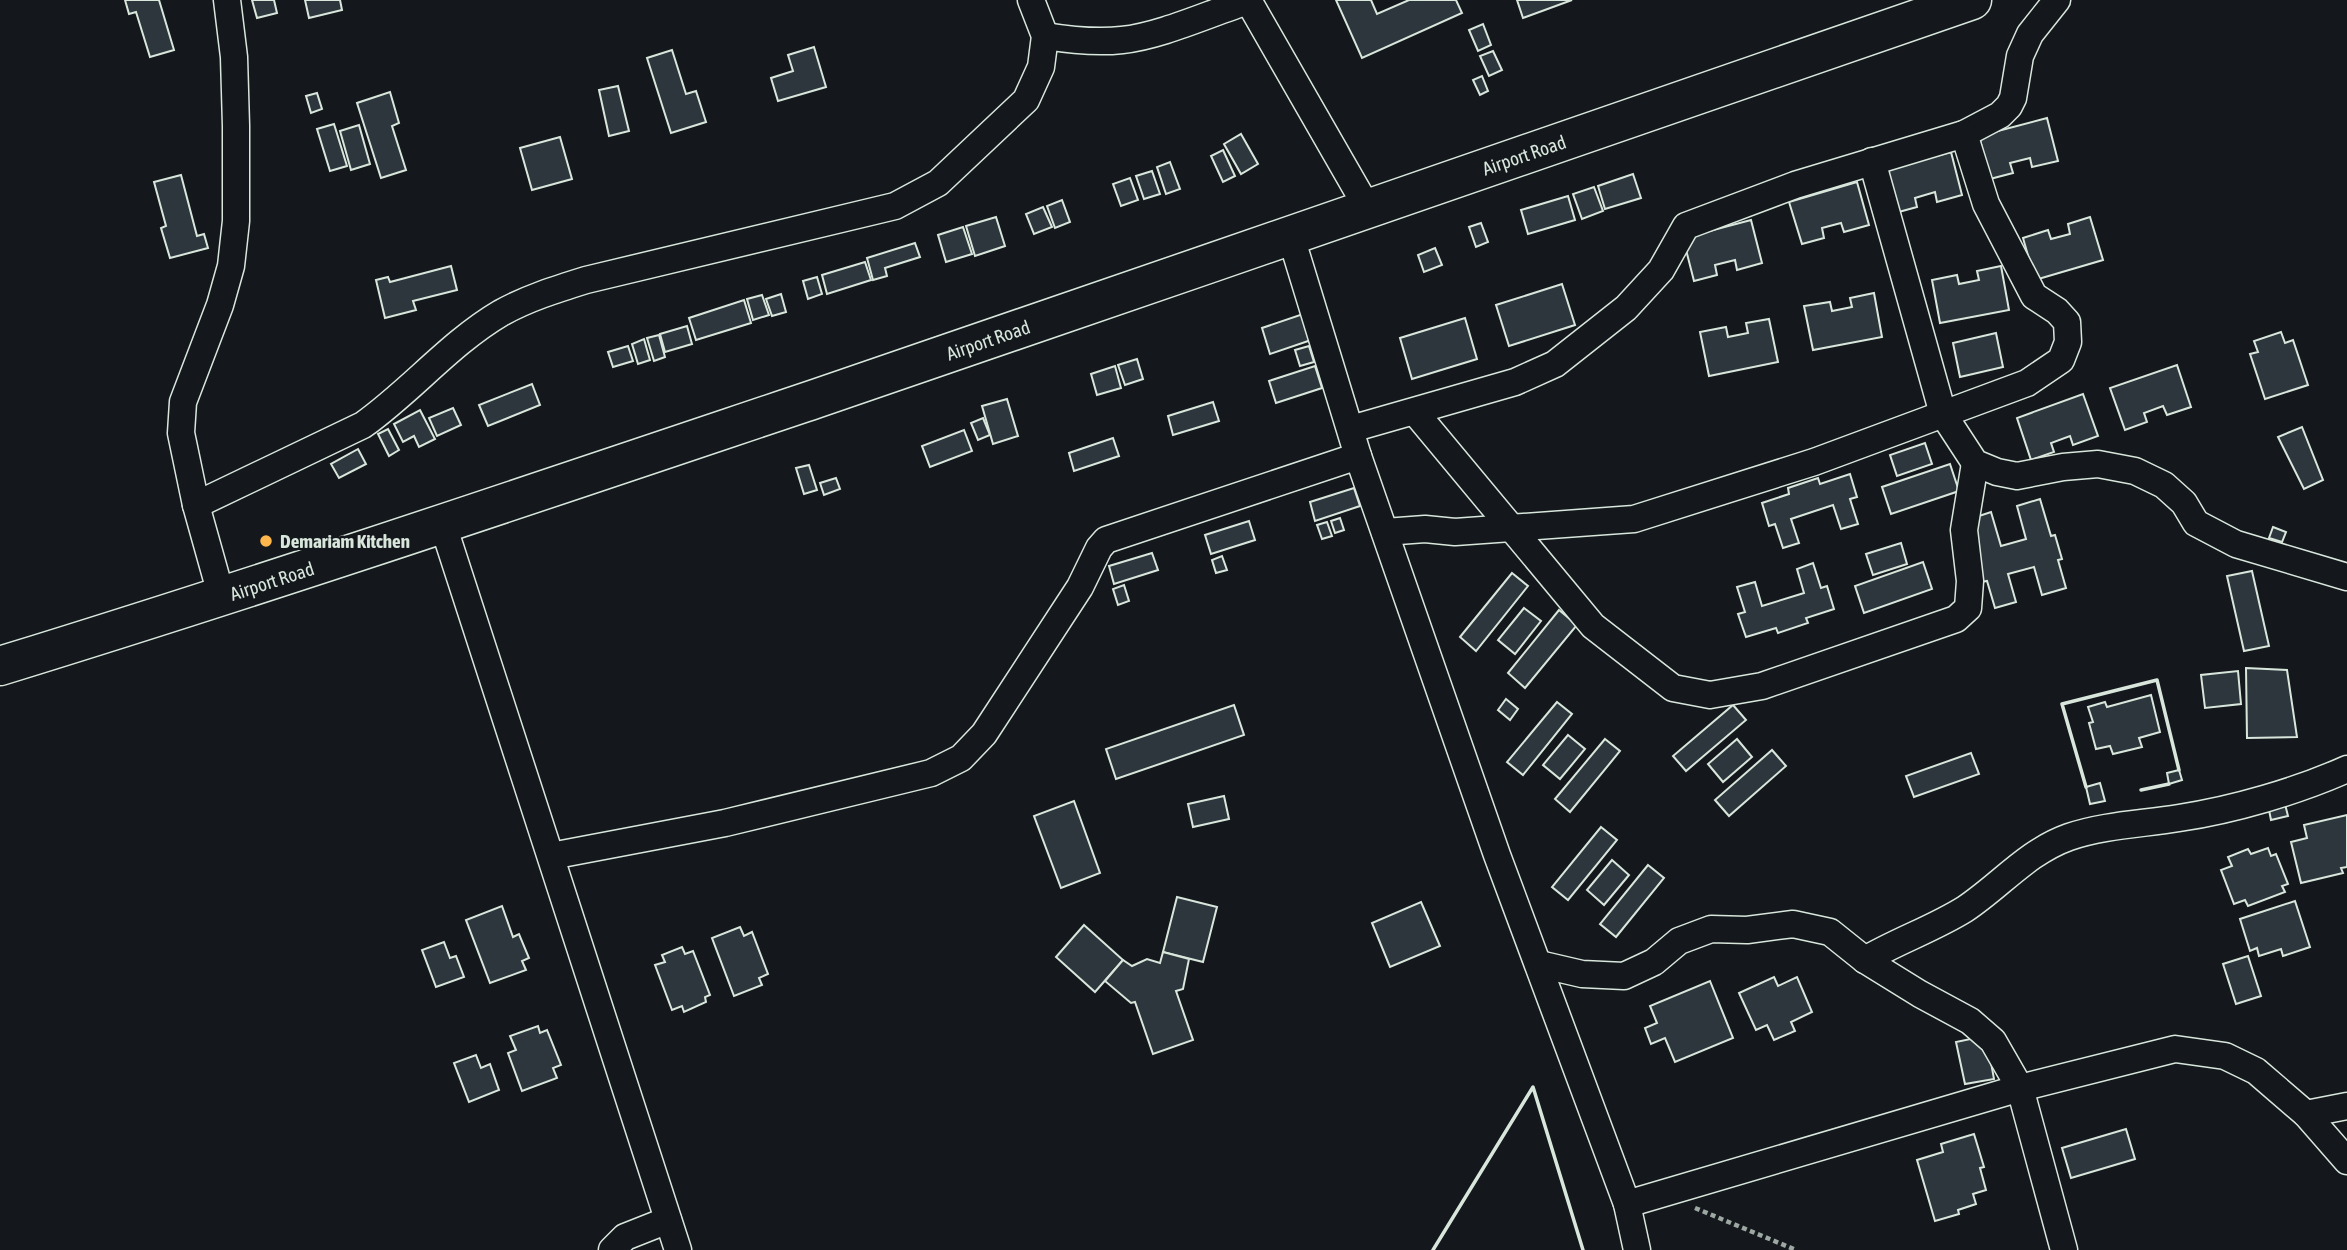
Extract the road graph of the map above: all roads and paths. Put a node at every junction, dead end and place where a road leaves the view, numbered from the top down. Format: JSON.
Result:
{"nodes":[{"id":1,"x":227,"y":0,"type":"edge"},
{"id":2,"x":1031,"y":0,"type":"edge"},
{"id":3,"x":1248,"y":0,"type":"edge"},
{"id":4,"x":1972,"y":0,"type":"edge"},
{"id":5,"x":2057,"y":0,"type":"edge"},
{"id":6,"x":1045,"y":36,"type":"junction"},
{"id":7,"x":1964,"y":134,"type":"junction"},
{"id":8,"x":1872,"y":162,"type":"junction"},
{"id":9,"x":1368,"y":209,"type":"junction"},
{"id":10,"x":1291,"y":237,"type":"junction"},
{"id":11,"x":1415,"y":412,"type":"junction"},
{"id":12,"x":1943,"y":414,"type":"junction"},
{"id":13,"x":1351,"y":429,"type":"junction"},
{"id":14,"x":1358,"y":456,"type":"junction"},
{"id":15,"x":1975,"y":463,"type":"junction"},
{"id":16,"x":196,"y":505,"type":"junction"},
{"id":17,"x":443,"y":525,"type":"junction"},
{"id":18,"x":1512,"y":527,"type":"junction"},
{"id":19,"x":1385,"y":532,"type":"junction"},
{"id":20,"x":2347,"y":577,"type":"edge"},
{"id":21,"x":222,"y":598,"type":"junction"},
{"id":22,"x":0,"y":666,"type":"edge"},
{"id":23,"x":2347,"y":769,"type":"edge"},
{"id":24,"x":551,"y":856,"type":"junction"},
{"id":25,"x":1865,"y":960,"type":"junction"},
{"id":26,"x":1539,"y":964,"type":"junction"},
{"id":27,"x":2020,"y":1088,"type":"junction"},
{"id":28,"x":2347,"y":1106,"type":"edge"},
{"id":29,"x":2306,"y":1114,"type":"junction"},
{"id":30,"x":2347,"y":1161,"type":"edge"},
{"id":31,"x":1659,"y":1194,"type":"junction"},
{"id":32,"x":1627,"y":1204,"type":"junction"},
{"id":33,"x":668,"y":1220,"type":"junction"},
{"id":34,"x":612,"y":1250,"type":"edge"},
{"id":35,"x":678,"y":1250,"type":"edge"},
{"id":36,"x":1637,"y":1250,"type":"edge"},
{"id":37,"x":1796,"y":1250,"type":"edge"},
{"id":38,"x":2064,"y":1250,"type":"edge"}],
"edges":[{"from":1,"to":16,"type":"street"},
{"from":2,"to":6,"type":"street"},
{"from":3,"to":6,"type":"street"},
{"from":3,"to":9,"type":"street"},
{"from":4,"to":9,"type":"highway","name":"Airport Road"},
{"from":5,"to":7,"type":"street"},
{"from":6,"to":16,"type":"street"},
{"from":7,"to":8,"type":"street"},
{"from":7,"to":12,"type":"street"},
{"from":8,"to":11,"type":"street"},
{"from":8,"to":12,"type":"street"},
{"from":9,"to":10,"type":"highway","name":"Airport Road"},
{"from":10,"to":13,"type":"street"},
{"from":10,"to":17,"type":"highway","name":"Airport Road"},
{"from":11,"to":13,"type":"street"},
{"from":11,"to":18,"type":"street"},
{"from":12,"to":15,"type":"street"},
{"from":12,"to":18,"type":"street"},
{"from":13,"to":14,"type":"street"},
{"from":14,"to":19,"type":"street"},
{"from":14,"to":24,"type":"street"},
{"from":15,"to":18,"type":"street"},
{"from":15,"to":20,"type":"street"},
{"from":16,"to":21,"type":"street"},
{"from":17,"to":21,"type":"highway","name":"Airport Road"},
{"from":17,"to":24,"type":"street"},
{"from":18,"to":19,"type":"street"},
{"from":19,"to":26,"type":"street"},
{"from":21,"to":22,"type":"highway","name":"Airport Road"},
{"from":23,"to":25,"type":"street"},
{"from":24,"to":33,"type":"street"},
{"from":25,"to":26,"type":"street"},
{"from":25,"to":27,"type":"street"},
{"from":26,"to":32,"type":"street"},
{"from":27,"to":29,"type":"street"},
{"from":27,"to":31,"type":"street"},
{"from":27,"to":38,"type":"street"},
{"from":28,"to":29,"type":"street"},
{"from":29,"to":30,"type":"street"},
{"from":31,"to":32,"type":"street"},
{"from":31,"to":37,"type":"path"},
{"from":32,"to":36,"type":"street"},
{"from":33,"to":34,"type":"street"},
{"from":33,"to":35,"type":"street"}]}
